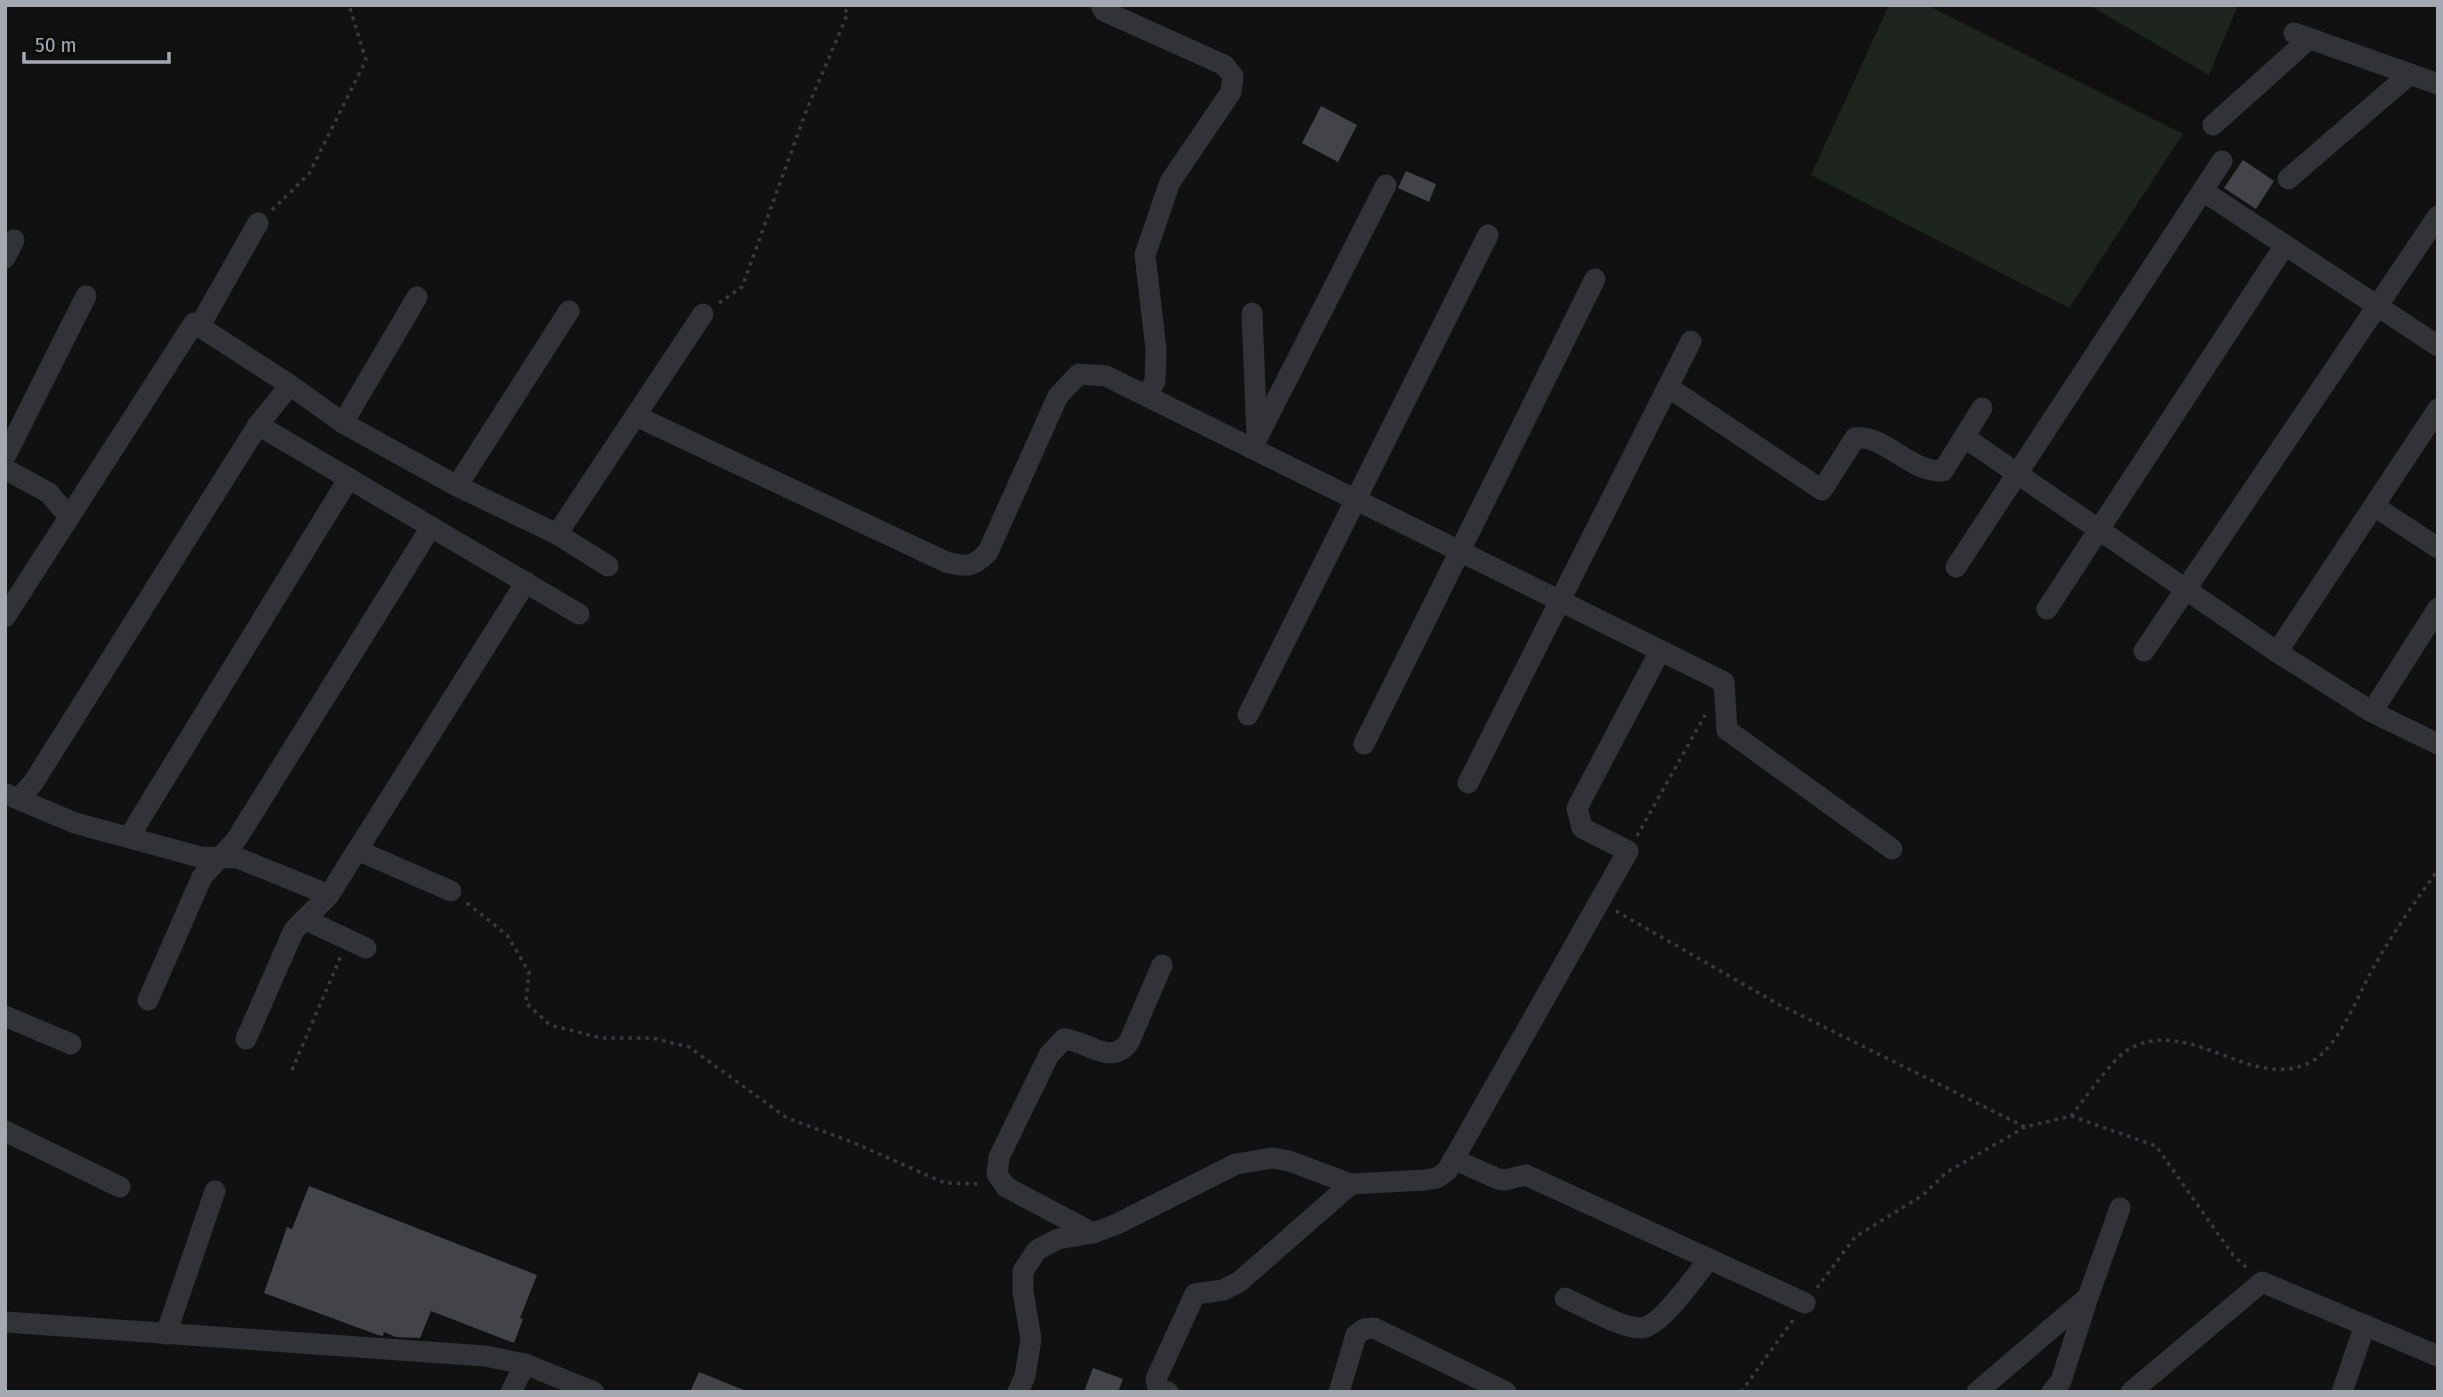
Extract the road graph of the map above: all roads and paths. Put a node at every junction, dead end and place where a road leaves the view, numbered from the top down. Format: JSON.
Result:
{"nodes":[{"id":1,"x":349,"y":5,"type":"edge"},
{"id":2,"x":841,"y":5,"type":"edge"},
{"id":3,"x":1101,"y":5,"type":"edge"},
{"id":4,"x":2410,"y":74,"type":"junction"},
{"id":5,"x":2438,"y":84,"type":"edge"},
{"id":6,"x":2213,"y":125,"type":"dead end"},
{"id":7,"x":2222,"y":161,"type":"dead end"},
{"id":8,"x":2288,"y":179,"type":"dead end"},
{"id":9,"x":1386,"y":185,"type":"dead end"},
{"id":10,"x":2203,"y":191,"type":"junction"},
{"id":11,"x":2438,"y":216,"type":"edge"},
{"id":12,"x":258,"y":223,"type":"joint"},
{"id":13,"x":1488,"y":236,"type":"dead end"},
{"id":14,"x":2285,"y":245,"type":"junction"},
{"id":15,"x":1595,"y":279,"type":"dead end"},
{"id":16,"x":86,"y":296,"type":"dead end"},
{"id":17,"x":417,"y":297,"type":"dead end"},
{"id":18,"x":2377,"y":306,"type":"junction"},
{"id":19,"x":569,"y":311,"type":"dead end"},
{"id":20,"x":1252,"y":313,"type":"dead end"},
{"id":21,"x":703,"y":314,"type":"joint"},
{"id":22,"x":199,"y":327,"type":"junction"},
{"id":23,"x":1691,"y":341,"type":"dead end"},
{"id":24,"x":2438,"y":346,"type":"edge"},
{"id":25,"x":290,"y":385,"type":"junction"},
{"id":26,"x":1668,"y":387,"type":"junction"},
{"id":27,"x":1147,"y":395,"type":"junction"},
{"id":28,"x":1982,"y":408,"type":"dead end"},
{"id":29,"x":2438,"y":409,"type":"edge"},
{"id":30,"x":636,"y":415,"type":"junction"},
{"id":31,"x":343,"y":423,"type":"junction"},
{"id":32,"x":258,"y":425,"type":"junction"},
{"id":33,"x":1964,"y":437,"type":"junction"},
{"id":34,"x":1254,"y":443,"type":"junction"},
{"id":35,"x":5,"y":457,"type":"edge"},
{"id":36,"x":5,"y":469,"type":"edge"},
{"id":37,"x":2017,"y":473,"type":"junction"},
{"id":38,"x":349,"y":478,"type":"junction"},
{"id":39,"x":457,"y":486,"type":"junction"},
{"id":40,"x":1355,"y":499,"type":"junction"},
{"id":41,"x":2374,"y":506,"type":"junction"},
{"id":42,"x":69,"y":517,"type":"junction"},
{"id":43,"x":430,"y":527,"type":"junction"},
{"id":44,"x":2099,"y":529,"type":"junction"},
{"id":45,"x":557,"y":534,"type":"junction"},
{"id":46,"x":2438,"y":548,"type":"edge"},
{"id":47,"x":1460,"y":551,"type":"junction"},
{"id":48,"x":608,"y":566,"type":"dead end"},
{"id":49,"x":1956,"y":567,"type":"dead end"},
{"id":50,"x":526,"y":582,"type":"junction"},
{"id":51,"x":2186,"y":589,"type":"junction"},
{"id":52,"x":1560,"y":601,"type":"junction"},
{"id":53,"x":2438,"y":607,"type":"edge"},
{"id":54,"x":2046,"y":609,"type":"dead end"},
{"id":55,"x":579,"y":614,"type":"dead end"},
{"id":56,"x":5,"y":617,"type":"edge"},
{"id":57,"x":1660,"y":651,"type":"junction"},
{"id":58,"x":2144,"y":651,"type":"dead end"},
{"id":59,"x":2277,"y":652,"type":"junction"},
{"id":60,"x":1724,"y":682,"type":"junction"},
{"id":61,"x":2372,"y":712,"type":"junction"},
{"id":62,"x":1248,"y":715,"type":"dead end"},
{"id":63,"x":1364,"y":744,"type":"dead end"},
{"id":64,"x":2438,"y":744,"type":"edge"},
{"id":65,"x":1468,"y":783,"type":"dead end"},
{"id":66,"x":12,"y":796,"type":"edge"},
{"id":67,"x":129,"y":837,"type":"junction"},
{"id":68,"x":1892,"y":849,"type":"dead end"},
{"id":69,"x":357,"y":850,"type":"junction"},
{"id":70,"x":1628,"y":851,"type":"junction"},
{"id":71,"x":219,"y":857,"type":"junction"},
{"id":72,"x":2438,"y":870,"type":"edge"},
{"id":73,"x":451,"y":891,"type":"joint"},
{"id":74,"x":329,"y":895,"type":"junction"},
{"id":75,"x":1599,"y":901,"type":"junction"},
{"id":76,"x":304,"y":919,"type":"junction"},
{"id":77,"x":357,"y":944,"type":"joint"},
{"id":78,"x":1162,"y":965,"type":"dead end"},
{"id":79,"x":148,"y":1000,"type":"dead end"},
{"id":80,"x":5,"y":1016,"type":"edge"},
{"id":81,"x":246,"y":1039,"type":"dead end"},
{"id":82,"x":71,"y":1044,"type":"dead end"},
{"id":83,"x":292,"y":1070,"type":"dead end"},
{"id":84,"x":2071,"y":1116,"type":"junction"},
{"id":85,"x":2025,"y":1127,"type":"junction"},
{"id":86,"x":5,"y":1131,"type":"edge"},
{"id":87,"x":1453,"y":1160,"type":"junction"},
{"id":88,"x":997,"y":1174,"type":"junction"},
{"id":89,"x":1351,"y":1184,"type":"junction"},
{"id":90,"x":120,"y":1187,"type":"dead end"},
{"id":91,"x":215,"y":1191,"type":"dead end"},
{"id":92,"x":2120,"y":1208,"type":"dead end"},
{"id":93,"x":1093,"y":1233,"type":"junction"},
{"id":94,"x":1709,"y":1259,"type":"junction"},
{"id":95,"x":2262,"y":1282,"type":"junction"},
{"id":96,"x":2088,"y":1297,"type":"junction"},
{"id":97,"x":1565,"y":1298,"type":"dead end"},
{"id":98,"x":1805,"y":1303,"type":"junction"},
{"id":99,"x":5,"y":1322,"type":"edge"},
{"id":100,"x":2365,"y":1325,"type":"junction"},
{"id":101,"x":166,"y":1334,"type":"junction"},
{"id":102,"x":2438,"y":1356,"type":"edge"},
{"id":103,"x":525,"y":1364,"type":"junction"},
{"id":104,"x":511,"y":1392,"type":"edge"},
{"id":105,"x":594,"y":1392,"type":"edge"},
{"id":106,"x":1018,"y":1392,"type":"edge"},
{"id":107,"x":1168,"y":1392,"type":"edge"},
{"id":108,"x":1339,"y":1392,"type":"edge"},
{"id":109,"x":1506,"y":1392,"type":"edge"},
{"id":110,"x":1741,"y":1392,"type":"edge"},
{"id":111,"x":1977,"y":1392,"type":"edge"},
{"id":112,"x":2052,"y":1392,"type":"edge"},
{"id":113,"x":2131,"y":1392,"type":"edge"},
{"id":114,"x":2342,"y":1392,"type":"edge"}],
"edges":[{"from":1,"to":12,"type":"path"},
{"from":2,"to":21,"type":"path"},
{"from":3,"to":27,"type":"street"},
{"from":4,"to":5,"type":"street"},
{"from":4,"to":6,"type":"street"},
{"from":4,"to":8,"type":"street"},
{"from":7,"to":10,"type":"street"},
{"from":9,"to":34,"type":"street"},
{"from":10,"to":14,"type":"street"},
{"from":10,"to":37,"type":"street"},
{"from":11,"to":18,"type":"street"},
{"from":12,"to":22,"type":"street"},
{"from":13,"to":40,"type":"street"},
{"from":14,"to":18,"type":"street"},
{"from":14,"to":44,"type":"street"},
{"from":15,"to":47,"type":"street"},
{"from":16,"to":35,"type":"street"},
{"from":17,"to":31,"type":"street"},
{"from":18,"to":24,"type":"street"},
{"from":18,"to":51,"type":"street"},
{"from":19,"to":39,"type":"street"},
{"from":20,"to":34,"type":"street"},
{"from":21,"to":30,"type":"street"},
{"from":22,"to":25,"type":"street"},
{"from":22,"to":42,"type":"street"},
{"from":23,"to":26,"type":"street"},
{"from":25,"to":31,"type":"street"},
{"from":25,"to":32,"type":"street"},
{"from":26,"to":33,"type":"street"},
{"from":26,"to":52,"type":"street"},
{"from":27,"to":30,"type":"street"},
{"from":27,"to":34,"type":"street"},
{"from":28,"to":33,"type":"street"},
{"from":29,"to":41,"type":"street"},
{"from":30,"to":45,"type":"street"},
{"from":31,"to":39,"type":"street"},
{"from":32,"to":38,"type":"street"},
{"from":32,"to":66,"type":"street"},
{"from":33,"to":37,"type":"street"},
{"from":34,"to":40,"type":"street"},
{"from":36,"to":42,"type":"street"},
{"from":37,"to":44,"type":"street"},
{"from":37,"to":49,"type":"street"},
{"from":38,"to":43,"type":"street"},
{"from":38,"to":67,"type":"street"},
{"from":39,"to":45,"type":"street"},
{"from":40,"to":47,"type":"street"},
{"from":40,"to":62,"type":"street"},
{"from":41,"to":46,"type":"street"},
{"from":41,"to":59,"type":"street"},
{"from":42,"to":56,"type":"street"},
{"from":43,"to":50,"type":"street"},
{"from":43,"to":71,"type":"street"},
{"from":44,"to":51,"type":"street"},
{"from":44,"to":54,"type":"street"},
{"from":45,"to":48,"type":"street"},
{"from":47,"to":52,"type":"street"},
{"from":47,"to":63,"type":"street"},
{"from":50,"to":55,"type":"street"},
{"from":50,"to":69,"type":"street"},
{"from":51,"to":58,"type":"street"},
{"from":51,"to":59,"type":"street"},
{"from":52,"to":57,"type":"street"},
{"from":52,"to":65,"type":"street"},
{"from":53,"to":61,"type":"street"},
{"from":57,"to":60,"type":"street"},
{"from":57,"to":70,"type":"street"},
{"from":59,"to":61,"type":"street"},
{"from":60,"to":68,"type":"street"},
{"from":60,"to":70,"type":"path"},
{"from":61,"to":64,"type":"street"},
{"from":66,"to":67,"type":"street"},
{"from":67,"to":71,"type":"street"},
{"from":69,"to":73,"type":"street"},
{"from":69,"to":74,"type":"street"},
{"from":70,"to":75,"type":"street"},
{"from":71,"to":74,"type":"street"},
{"from":71,"to":79,"type":"street"},
{"from":72,"to":84,"type":"path"},
{"from":73,"to":88,"type":"path"},
{"from":74,"to":76,"type":"street"},
{"from":75,"to":85,"type":"path"},
{"from":75,"to":87,"type":"street"},
{"from":76,"to":77,"type":"street"},
{"from":76,"to":81,"type":"street"},
{"from":77,"to":83,"type":"path"},
{"from":78,"to":88,"type":"street"},
{"from":80,"to":82,"type":"street"},
{"from":84,"to":85,"type":"path"},
{"from":84,"to":95,"type":"path"},
{"from":85,"to":98,"type":"path"},
{"from":86,"to":90,"type":"street"},
{"from":87,"to":89,"type":"street"},
{"from":87,"to":94,"type":"street"},
{"from":88,"to":93,"type":"street"},
{"from":89,"to":93,"type":"street"},
{"from":89,"to":107,"type":"street"},
{"from":91,"to":101,"type":"street"},
{"from":92,"to":96,"type":"street"},
{"from":93,"to":106,"type":"street"},
{"from":94,"to":97,"type":"street"},
{"from":94,"to":98,"type":"street"},
{"from":95,"to":100,"type":"street"},
{"from":95,"to":113,"type":"street"},
{"from":96,"to":111,"type":"street"},
{"from":96,"to":112,"type":"street"},
{"from":98,"to":110,"type":"path"},
{"from":99,"to":101,"type":"street"},
{"from":100,"to":102,"type":"street"},
{"from":100,"to":114,"type":"street"},
{"from":101,"to":103,"type":"street"},
{"from":103,"to":104,"type":"street"},
{"from":103,"to":105,"type":"street"},
{"from":108,"to":109,"type":"street"}]}
